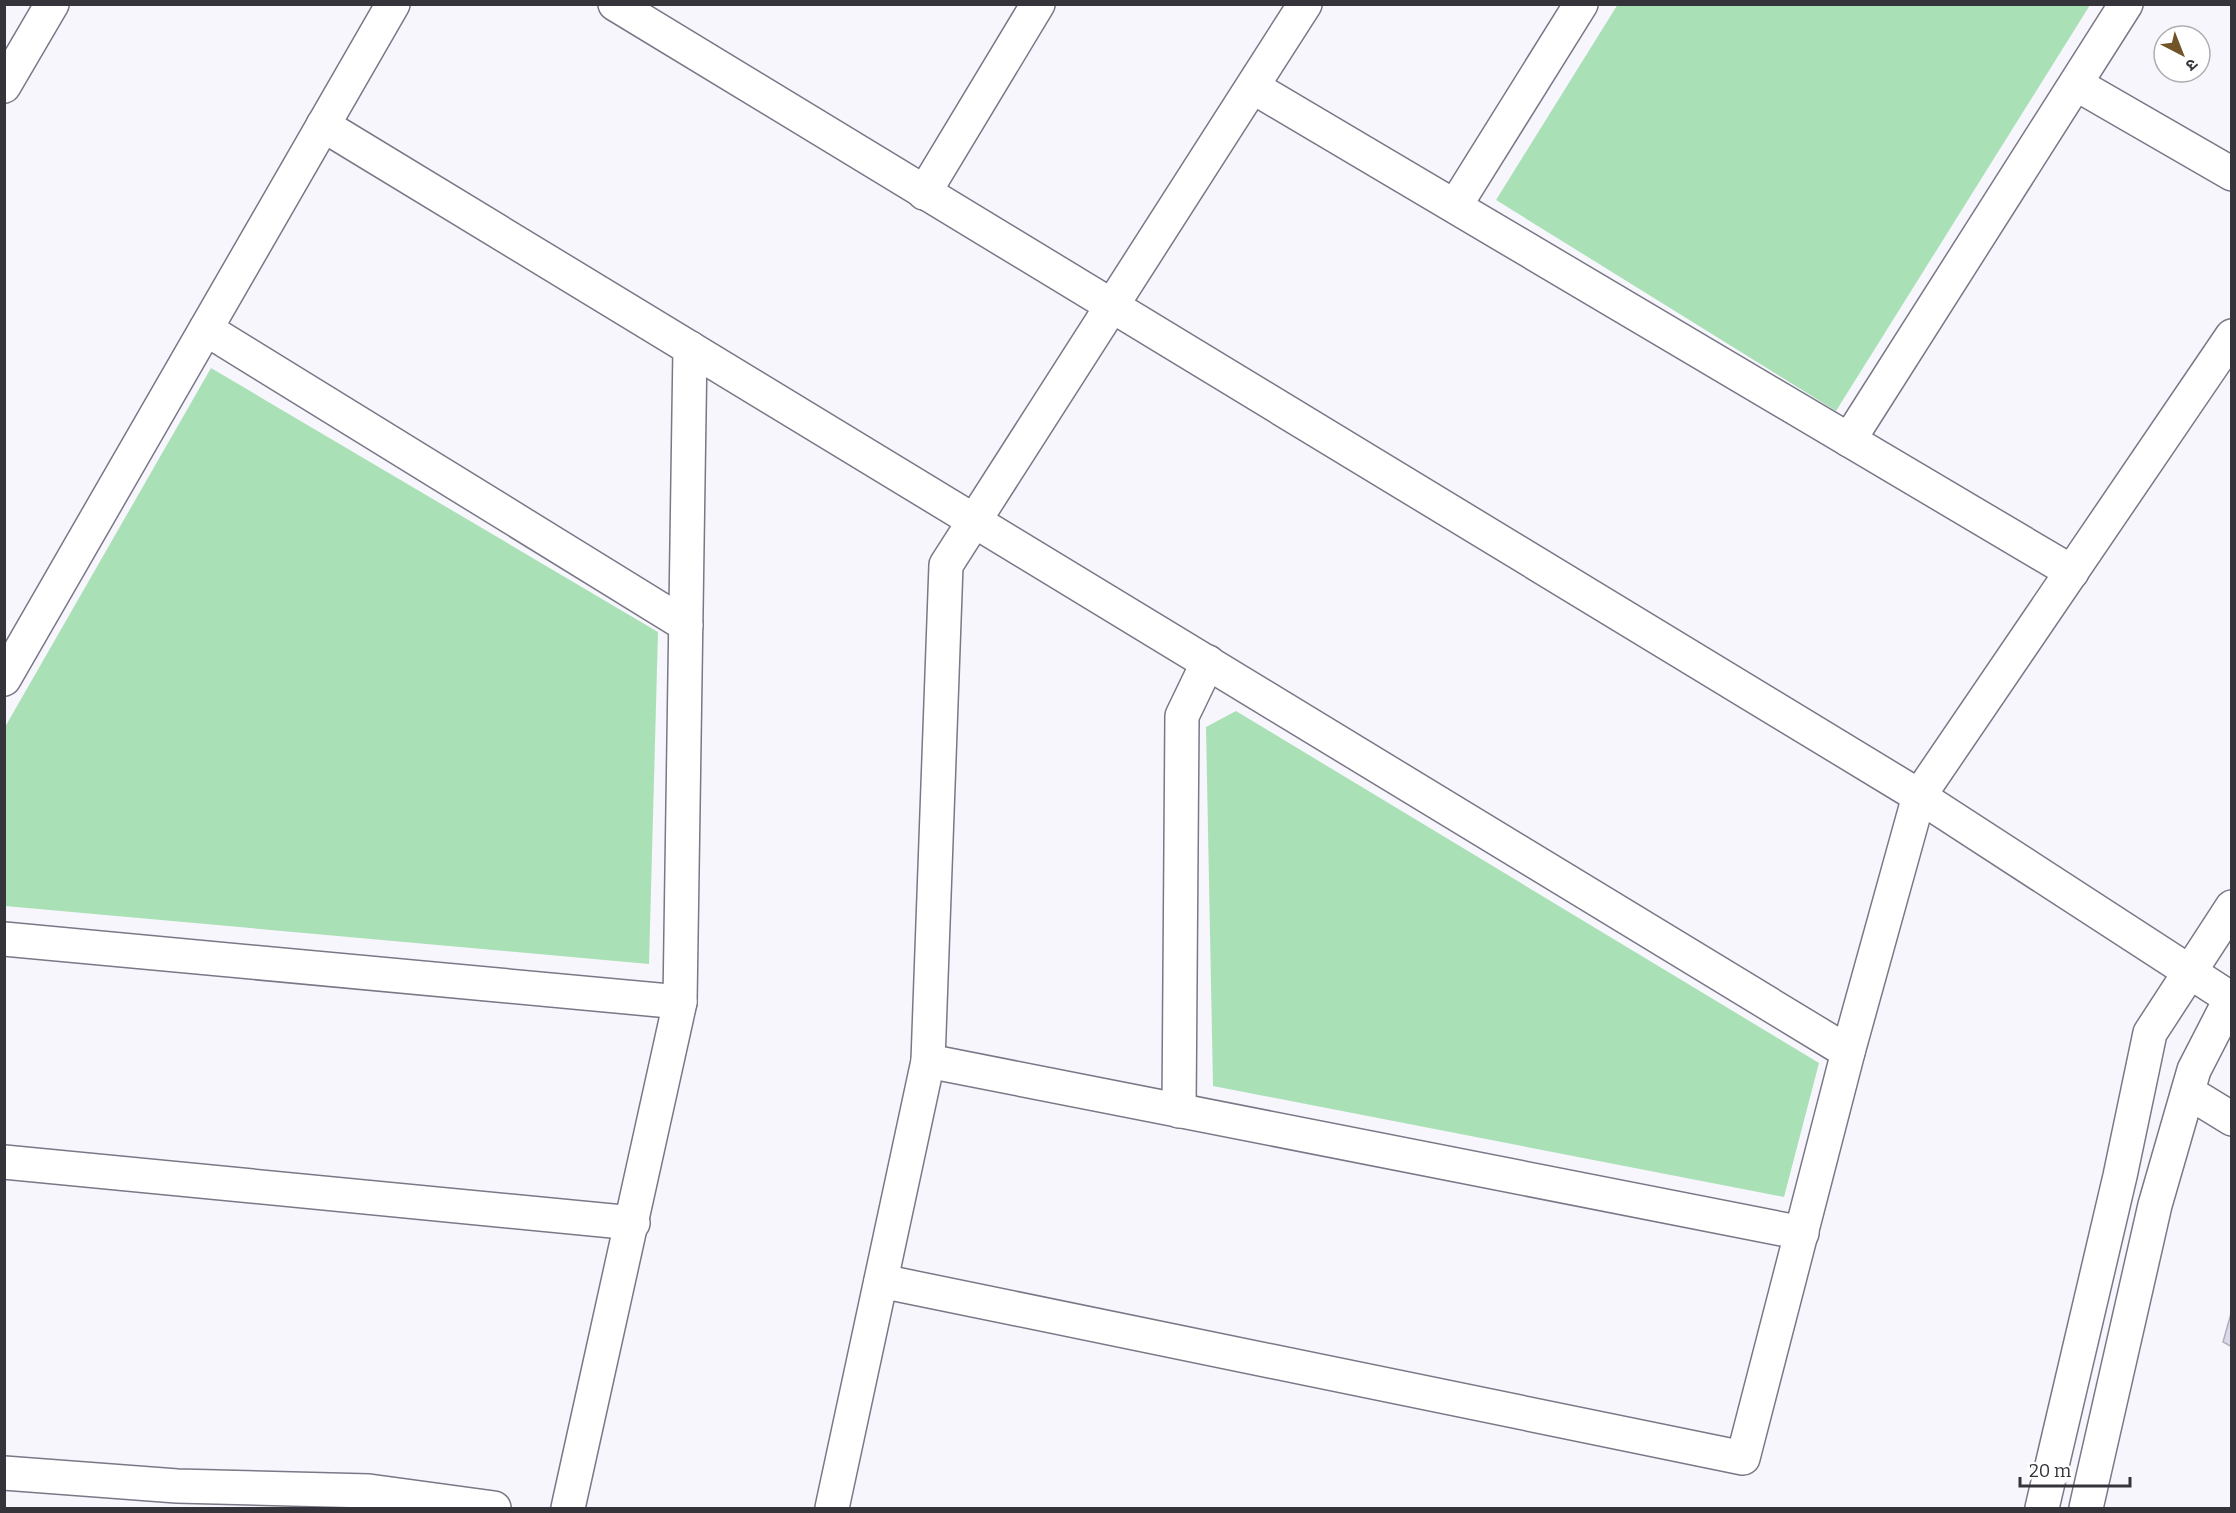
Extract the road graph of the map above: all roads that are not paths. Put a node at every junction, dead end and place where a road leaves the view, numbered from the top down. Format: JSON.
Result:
{"nodes":[{"id":1,"x":52,"y":4,"type":"edge"},
{"id":2,"x":393,"y":4,"type":"edge"},
{"id":3,"x":615,"y":4,"type":"edge"},
{"id":4,"x":1038,"y":4,"type":"edge"},
{"id":5,"x":1305,"y":4,"type":"edge"},
{"id":6,"x":1581,"y":4,"type":"edge"},
{"id":7,"x":2126,"y":4,"type":"edge"},
{"id":8,"x":2076,"y":84,"type":"junction"},
{"id":9,"x":4,"y":86,"type":"edge"},
{"id":10,"x":1253,"y":87,"type":"junction"},
{"id":11,"x":323,"y":125,"type":"junction"},
{"id":12,"x":2232,"y":174,"type":"edge"},
{"id":13,"x":924,"y":192,"type":"junction"},
{"id":14,"x":1455,"y":206,"type":"junction"},
{"id":15,"x":1111,"y":307,"type":"junction"},
{"id":16,"x":206,"y":329,"type":"junction"},
{"id":17,"x":2232,"y":336,"type":"edge"},
{"id":18,"x":690,"y":348,"type":"junction"},
{"id":19,"x":1849,"y":440,"type":"junction"},
{"id":20,"x":975,"y":520,"type":"junction"},
{"id":21,"x":2072,"y":572,"type":"junction"},
{"id":22,"x":686,"y":625,"type":"junction"},
{"id":23,"x":1208,"y":662,"type":"junction"},
{"id":24,"x":4,"y":679,"type":"edge"},
{"id":25,"x":1919,"y":796,"type":"junction"},
{"id":26,"x":2232,"y":907,"type":"edge"},
{"id":27,"x":4,"y":939,"type":"edge"},
{"id":28,"x":2189,"y":973,"type":"junction"},
{"id":29,"x":2231,"y":997,"type":"edge"},
{"id":30,"x":680,"y":1002,"type":"junction"},
{"id":31,"x":1848,"y":1052,"type":"junction"},
{"id":32,"x":928,"y":1061,"type":"junction"},
{"id":33,"x":2188,"y":1092,"type":"junction"},
{"id":34,"x":1179,"y":1111,"type":"junction"},
{"id":35,"x":2232,"y":1119,"type":"edge"},
{"id":36,"x":4,"y":1162,"type":"edge"},
{"id":37,"x":633,"y":1223,"type":"junction"},
{"id":38,"x":1802,"y":1233,"type":"junction"},
{"id":39,"x":881,"y":1281,"type":"junction"},
{"id":40,"x":4,"y":1473,"type":"edge"},
{"id":41,"x":494,"y":1509,"type":"edge"},
{"id":42,"x":568,"y":1509,"type":"edge"},
{"id":43,"x":832,"y":1509,"type":"edge"},
{"id":44,"x":2042,"y":1509,"type":"edge"},
{"id":45,"x":2086,"y":1509,"type":"edge"}],
"edges":[{"from":1,"to":9,"type":"street"},
{"from":2,"to":11,"type":"street"},
{"from":3,"to":13,"type":"street"},
{"from":4,"to":13,"type":"street"},
{"from":5,"to":10,"type":"street"},
{"from":6,"to":14,"type":"street"},
{"from":7,"to":8,"type":"street"},
{"from":8,"to":12,"type":"street"},
{"from":8,"to":19,"type":"street"},
{"from":10,"to":14,"type":"street"},
{"from":10,"to":15,"type":"street"},
{"from":11,"to":16,"type":"street"},
{"from":11,"to":18,"type":"street"},
{"from":13,"to":15,"type":"street"},
{"from":14,"to":19,"type":"street"},
{"from":15,"to":20,"type":"street"},
{"from":15,"to":25,"type":"street"},
{"from":16,"to":22,"type":"street"},
{"from":16,"to":24,"type":"street"},
{"from":17,"to":21,"type":"street"},
{"from":18,"to":20,"type":"street"},
{"from":18,"to":22,"type":"street"},
{"from":19,"to":21,"type":"street"},
{"from":20,"to":23,"type":"street"},
{"from":20,"to":32,"type":"street"},
{"from":21,"to":25,"type":"street"},
{"from":22,"to":30,"type":"street"},
{"from":23,"to":31,"type":"street"},
{"from":23,"to":34,"type":"street"},
{"from":25,"to":28,"type":"street"},
{"from":25,"to":31,"type":"street"},
{"from":26,"to":28,"type":"street"},
{"from":27,"to":30,"type":"street"},
{"from":28,"to":29,"type":"street"},
{"from":28,"to":44,"type":"street"},
{"from":29,"to":33,"type":"street"},
{"from":30,"to":37,"type":"street"},
{"from":31,"to":38,"type":"street"},
{"from":32,"to":34,"type":"street"},
{"from":32,"to":39,"type":"street"},
{"from":33,"to":35,"type":"street"},
{"from":33,"to":45,"type":"street"},
{"from":34,"to":38,"type":"street"},
{"from":36,"to":37,"type":"street"},
{"from":37,"to":42,"type":"street"},
{"from":38,"to":39,"type":"street"},
{"from":39,"to":43,"type":"street"},
{"from":40,"to":41,"type":"street"}]}
